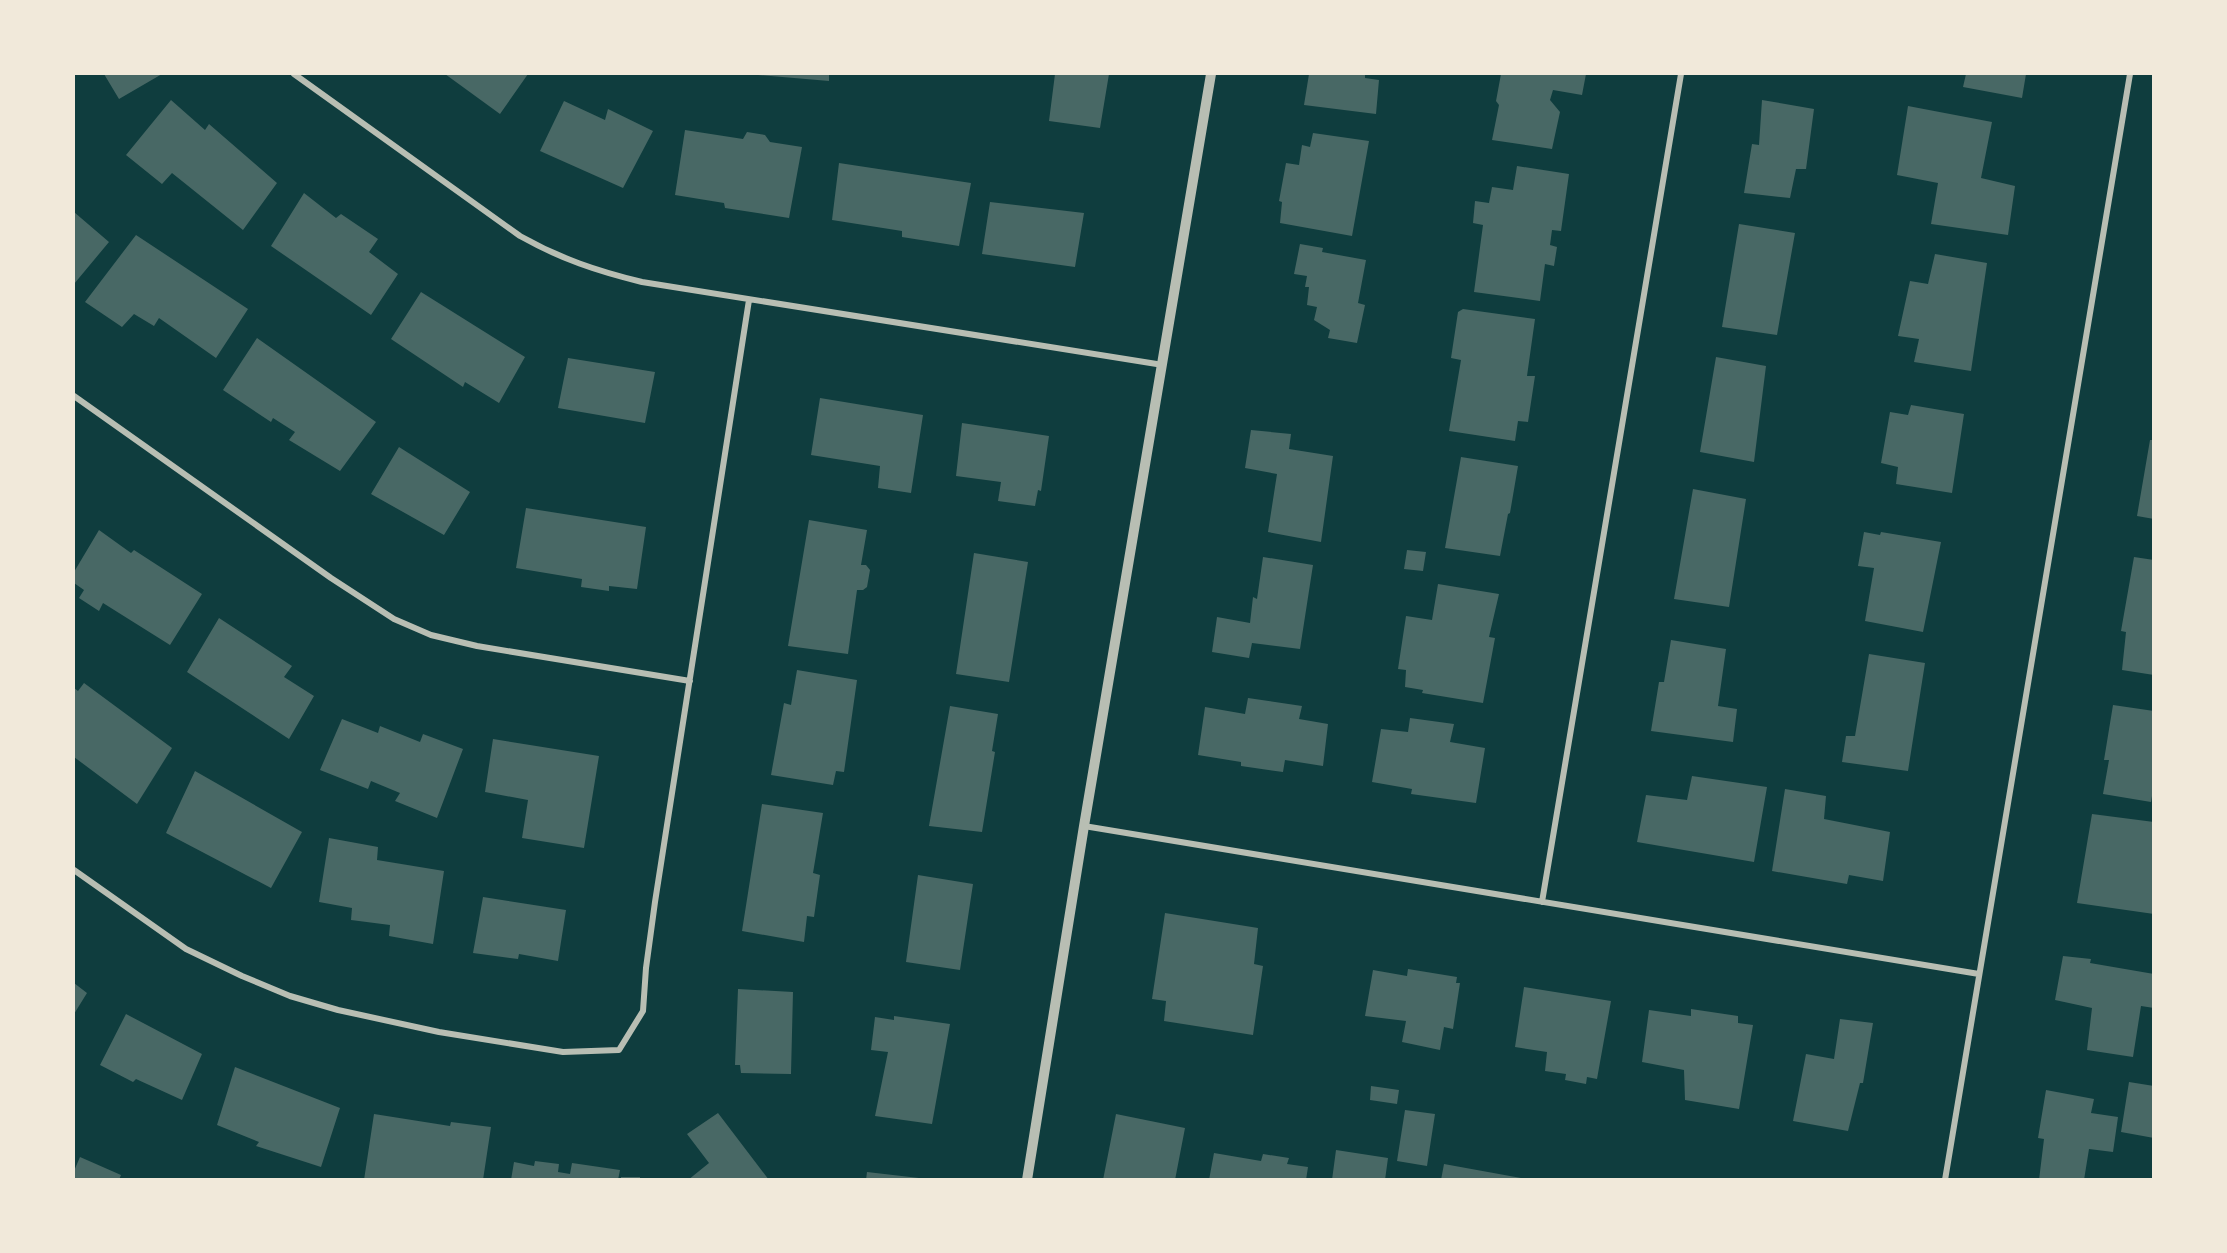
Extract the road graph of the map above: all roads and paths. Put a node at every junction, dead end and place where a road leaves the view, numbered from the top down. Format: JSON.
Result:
{"nodes":[{"id":1,"x":294,"y":74,"type":"edge"},
{"id":2,"x":1211,"y":74,"type":"edge"},
{"id":3,"x":1681,"y":74,"type":"edge"},
{"id":4,"x":2130,"y":74,"type":"edge"},
{"id":5,"x":749,"y":300,"type":"junction"},
{"id":6,"x":1163,"y":365,"type":"junction"},
{"id":7,"x":74,"y":396,"type":"edge"},
{"id":8,"x":690,"y":681,"type":"junction"},
{"id":9,"x":1084,"y":826,"type":"junction"},
{"id":10,"x":74,"y":870,"type":"edge"},
{"id":11,"x":1542,"y":902,"type":"junction"},
{"id":12,"x":1979,"y":974,"type":"junction"},
{"id":13,"x":1027,"y":1179,"type":"edge"},
{"id":14,"x":1945,"y":1179,"type":"edge"}],
"edges":[{"from":1,"to":5,"type":"street"},
{"from":2,"to":6,"type":"street"},
{"from":3,"to":11,"type":"street"},
{"from":4,"to":12,"type":"street"},
{"from":5,"to":6,"type":"street"},
{"from":5,"to":8,"type":"street"},
{"from":6,"to":9,"type":"street"},
{"from":7,"to":8,"type":"street"},
{"from":8,"to":10,"type":"street"},
{"from":9,"to":11,"type":"street"},
{"from":9,"to":13,"type":"street"},
{"from":11,"to":12,"type":"street"},
{"from":12,"to":14,"type":"street"}]}
